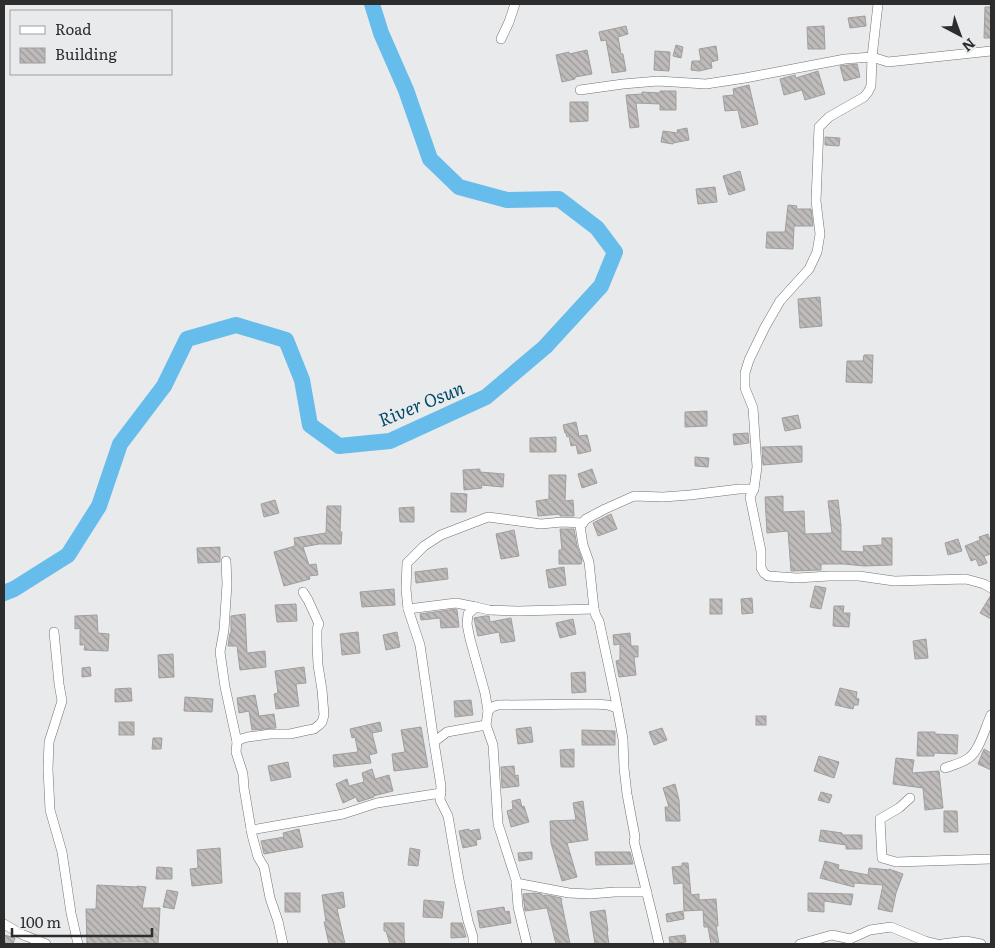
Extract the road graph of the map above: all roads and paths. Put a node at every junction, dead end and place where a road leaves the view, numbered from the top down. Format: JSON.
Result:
{"nodes":[{"id":1,"x":515,"y":4,"type":"edge"},
{"id":2,"x":878,"y":4,"type":"edge"},
{"id":3,"x":501,"y":39,"type":"dead end"},
{"id":4,"x":991,"y":51,"type":"edge"},
{"id":5,"x":872,"y":57,"type":"junction"},
{"id":6,"x":580,"y":90,"type":"dead end"},
{"id":7,"x":754,"y":488,"type":"junction"},
{"id":8,"x":583,"y":523,"type":"junction"},
{"id":9,"x":226,"y":560,"type":"dead end"},
{"id":10,"x":991,"y":588,"type":"edge"},
{"id":11,"x":304,"y":592,"type":"dead end"},
{"id":12,"x":476,"y":607,"type":"junction"},
{"id":13,"x":408,"y":608,"type":"junction"},
{"id":14,"x":594,"y":608,"type":"junction"},
{"id":15,"x":54,"y":632,"type":"dead end"},
{"id":16,"x":617,"y":708,"type":"junction"},
{"id":17,"x":488,"y":711,"type":"junction"},
{"id":18,"x":991,"y":716,"type":"edge"},
{"id":19,"x":486,"y":725,"type":"junction"},
{"id":20,"x":237,"y":742,"type":"junction"},
{"id":21,"x":434,"y":742,"type":"junction"},
{"id":22,"x":945,"y":768,"type":"dead end"},
{"id":23,"x":441,"y":793,"type":"junction"},
{"id":24,"x":910,"y":798,"type":"dead end"},
{"id":25,"x":251,"y":830,"type":"junction"},
{"id":26,"x":991,"y":859,"type":"edge"},
{"id":27,"x":516,"y":883,"type":"junction"},
{"id":28,"x":647,"y":892,"type":"junction"},
{"id":29,"x":4,"y":924,"type":"edge"},
{"id":30,"x":46,"y":944,"type":"edge"},
{"id":31,"x":78,"y":944,"type":"edge"},
{"id":32,"x":284,"y":944,"type":"edge"},
{"id":33,"x":473,"y":944,"type":"edge"},
{"id":34,"x":526,"y":944,"type":"edge"},
{"id":35,"x":659,"y":944,"type":"edge"},
{"id":36,"x":800,"y":944,"type":"edge"},
{"id":37,"x":937,"y":944,"type":"edge"},
{"id":38,"x":942,"y":944,"type":"edge"},
{"id":39,"x":981,"y":944,"type":"edge"}],
"edges":[{"from":1,"to":3,"type":"street"},
{"from":2,"to":5,"type":"street"},
{"from":4,"to":5,"type":"street"},
{"from":5,"to":6,"type":"street"},
{"from":5,"to":7,"type":"street"},
{"from":7,"to":8,"type":"street"},
{"from":7,"to":10,"type":"street"},
{"from":8,"to":13,"type":"street"},
{"from":8,"to":14,"type":"street"},
{"from":9,"to":20,"type":"street"},
{"from":11,"to":20,"type":"street"},
{"from":12,"to":13,"type":"street"},
{"from":12,"to":14,"type":"street"},
{"from":12,"to":17,"type":"street"},
{"from":13,"to":21,"type":"street"},
{"from":14,"to":16,"type":"street"},
{"from":15,"to":31,"type":"street"},
{"from":16,"to":17,"type":"street"},
{"from":16,"to":28,"type":"street"},
{"from":17,"to":19,"type":"street"},
{"from":18,"to":22,"type":"street"},
{"from":19,"to":21,"type":"street"},
{"from":19,"to":27,"type":"street"},
{"from":20,"to":25,"type":"street"},
{"from":21,"to":23,"type":"street"},
{"from":23,"to":25,"type":"street"},
{"from":23,"to":33,"type":"street"},
{"from":24,"to":26,"type":"street"},
{"from":25,"to":32,"type":"street"},
{"from":27,"to":28,"type":"street"},
{"from":27,"to":34,"type":"street"},
{"from":28,"to":35,"type":"street"},
{"from":29,"to":30,"type":"street"},
{"from":36,"to":37,"type":"street"},
{"from":38,"to":39,"type":"street"}]}
